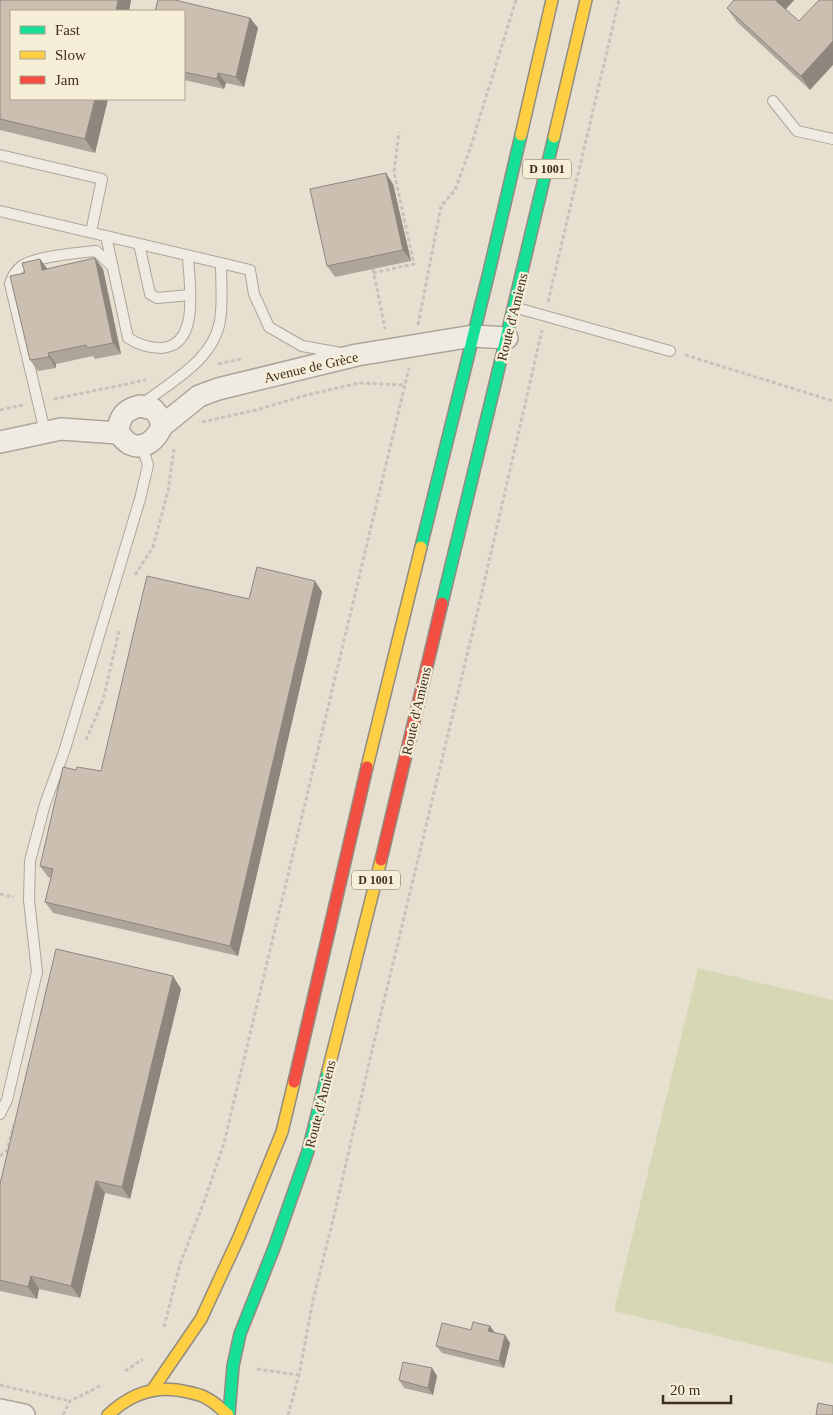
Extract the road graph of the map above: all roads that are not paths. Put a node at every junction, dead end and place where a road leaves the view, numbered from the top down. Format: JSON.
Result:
{"nodes":[{"id":1,"x":552,"y":0,"type":"edge"},
{"id":2,"x":586,"y":0,"type":"edge"},
{"id":3,"x":773,"y":101,"type":"dead end"},
{"id":4,"x":833,"y":139,"type":"edge"},
{"id":5,"x":0,"y":155,"type":"edge"},
{"id":6,"x":0,"y":211,"type":"edge"},
{"id":7,"x":91,"y":232,"type":"junction"},
{"id":8,"x":106,"y":236,"type":"junction"},
{"id":9,"x":139,"y":244,"type":"junction"},
{"id":10,"x":188,"y":256,"type":"junction"},
{"id":11,"x":222,"y":263,"type":"junction"},
{"id":12,"x":113,"y":267,"type":"junction"},
{"id":13,"x":190,"y":295,"type":"junction"},
{"id":14,"x":515,"y":308,"type":"junction"},
{"id":15,"x":472,"y":336,"type":"junction"},
{"id":16,"x":507,"y":338,"type":"junction"},
{"id":17,"x":670,"y":351,"type":"road end"},
{"id":18,"x":357,"y":355,"type":"junction"},
{"id":19,"x":145,"y":422,"type":"junction"},
{"id":20,"x":53,"y":431,"type":"junction"},
{"id":21,"x":0,"y":442,"type":"edge"},
{"id":22,"x":142,"y":446,"type":"junction"},
{"id":23,"x":0,"y":1114,"type":"edge"},
{"id":24,"x":153,"y":1389,"type":"junction"},
{"id":25,"x":0,"y":1410,"type":"edge"},
{"id":26,"x":24,"y":1415,"type":"edge"},
{"id":27,"x":108,"y":1415,"type":"edge"},
{"id":28,"x":228,"y":1415,"type":"edge"}],
"edges":[{"from":1,"to":15,"type":"main road","number":"D 1001"},
{"from":2,"to":14,"type":"main road","name":"Route d'Amiens","number":"D 1001"},
{"from":3,"to":4,"type":"lane"},
{"from":5,"to":7,"type":"lane"},
{"from":6,"to":7,"type":"lane"},
{"from":7,"to":8,"type":"lane"},
{"from":8,"to":9,"type":"lane"},
{"from":8,"to":12,"type":"lane"},
{"from":9,"to":10,"type":"lane"},
{"from":9,"to":13,"type":"lane"},
{"from":10,"to":11,"type":"lane"},
{"from":10,"to":13,"type":"lane"},
{"from":11,"to":18,"type":"lane"},
{"from":11,"to":19,"type":"lane"},
{"from":12,"to":13,"type":"lane"},
{"from":12,"to":20,"type":"lane"},
{"from":14,"to":16,"type":"main road","name":"Route d'Amiens","number":"D 1001"},
{"from":14,"to":17,"type":"lane"},
{"from":15,"to":16,"type":"street","name":"Avenue de Grèce"},
{"from":15,"to":18,"type":"street","name":"Avenue de Grèce"},
{"from":15,"to":24,"type":"main road","number":"D 1001"},
{"from":16,"to":28,"type":"main road","name":"Route d'Amiens","number":"D 1001"},
{"from":18,"to":19,"type":"street","name":"Avenue de Grèce"},
{"from":19,"to":20,"type":"street"},
{"from":19,"to":22,"type":"street","name":"Avenue de Grèce"},
{"from":19,"to":22,"type":"street"},
{"from":20,"to":21,"type":"street"},
{"from":22,"to":23,"type":"lane"},
{"from":24,"to":27,"type":"main road"},
{"from":24,"to":28,"type":"main road"},
{"from":25,"to":26,"type":"street"}]}
